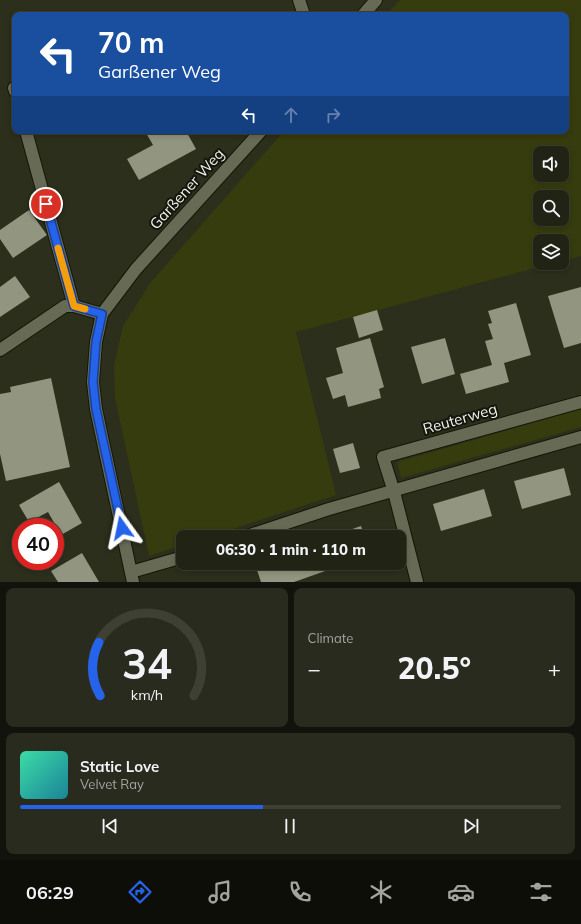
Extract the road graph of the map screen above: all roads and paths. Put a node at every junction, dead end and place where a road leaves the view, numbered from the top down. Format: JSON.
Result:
{"nodes":[{"id":1,"x":299,"y":0,"type":"edge"},
{"id":2,"x":376,"y":0,"type":"edge"},
{"id":3,"x":303,"y":12,"type":"edge"},
{"id":4,"x":365,"y":12,"type":"edge"},
{"id":5,"x":27,"y":134,"type":"edge"},
{"id":6,"x":258,"y":134,"type":"edge"},
{"id":7,"x":74,"y":306,"type":"junction"},
{"id":8,"x":102,"y":314,"type":"junction"},
{"id":9,"x":0,"y":350,"type":"edge"},
{"id":10,"x":581,"y":402,"type":"edge"},
{"id":11,"x":581,"y":437,"type":"edge"},
{"id":12,"x":394,"y":492,"type":"junction"},
{"id":13,"x":265,"y":530,"type":"edge"},
{"id":14,"x":176,"y":560,"type":"edge"},
{"id":15,"x":132,"y":577,"type":"edge"},
{"id":16,"x":417,"y":582,"type":"edge"}],
"edges":[{"from":1,"to":3,"type":"street"},
{"from":2,"to":4,"type":"street"},
{"from":5,"to":7,"type":"street"},
{"from":6,"to":8,"type":"street","name":"Garßener Weg"},
{"from":7,"to":8,"type":"street"},
{"from":7,"to":9,"type":"street"},
{"from":8,"to":15,"type":"street"},
{"from":10,"to":12,"type":"street","name":"Reuterweg"},
{"from":11,"to":12,"type":"street"},
{"from":12,"to":13,"type":"street"},
{"from":12,"to":16,"type":"street"},
{"from":14,"to":15,"type":"street"}]}
